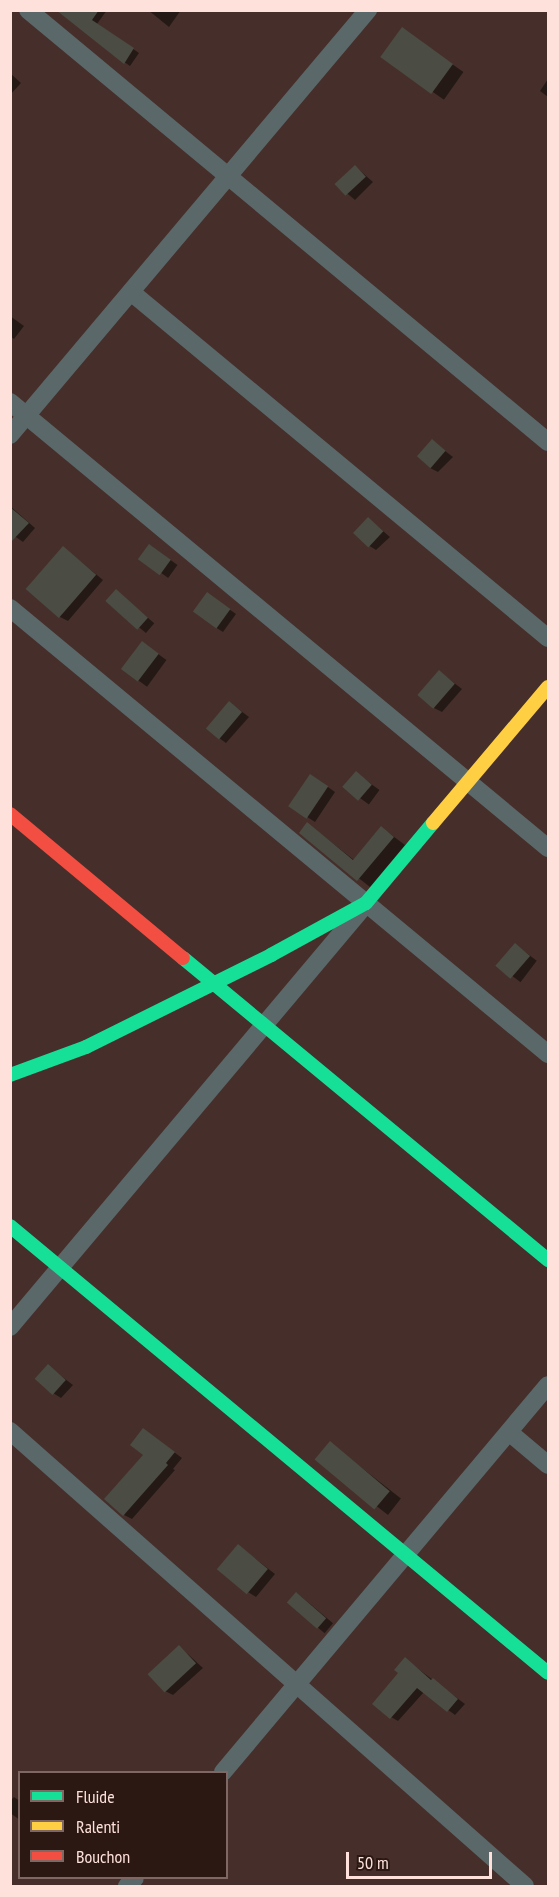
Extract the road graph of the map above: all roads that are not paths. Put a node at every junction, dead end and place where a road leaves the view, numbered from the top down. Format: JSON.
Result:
{"nodes":[{"id":1,"x":28,"y":10,"type":"edge"},
{"id":2,"x":368,"y":10,"type":"edge"},
{"id":3,"x":228,"y":177,"type":"junction"},
{"id":4,"x":131,"y":292,"type":"junction"},
{"id":5,"x":10,"y":402,"type":"edge"},
{"id":6,"x":27,"y":416,"type":"junction"},
{"id":7,"x":10,"y":435,"type":"edge"},
{"id":8,"x":549,"y":442,"type":"edge"},
{"id":9,"x":10,"y":608,"type":"edge"},
{"id":10,"x":549,"y":638,"type":"edge"},
{"id":11,"x":549,"y":687,"type":"edge"},
{"id":12,"x":468,"y":782,"type":"junction"},
{"id":13,"x":10,"y":814,"type":"edge"},
{"id":14,"x":549,"y":848,"type":"edge"},
{"id":15,"x":366,"y":903,"type":"junction"},
{"id":16,"x":214,"y":983,"type":"junction"},
{"id":17,"x":264,"y":1025,"type":"junction"},
{"id":18,"x":549,"y":1054,"type":"edge"},
{"id":19,"x":10,"y":1075,"type":"edge"},
{"id":20,"x":10,"y":1226,"type":"edge"},
{"id":21,"x":549,"y":1260,"type":"edge"},
{"id":22,"x":60,"y":1268,"type":"junction"},
{"id":23,"x":10,"y":1327,"type":"edge"},
{"id":24,"x":549,"y":1385,"type":"edge"},
{"id":25,"x":10,"y":1431,"type":"edge"},
{"id":26,"x":509,"y":1432,"type":"junction"},
{"id":27,"x":549,"y":1465,"type":"edge"},
{"id":28,"x":406,"y":1555,"type":"junction"},
{"id":29,"x":549,"y":1673,"type":"edge"},
{"id":30,"x":297,"y":1685,"type":"junction"},
{"id":31,"x":225,"y":1771,"type":"edge"},
{"id":32,"x":525,"y":1887,"type":"edge"}],
"edges":[{"from":1,"to":3,"type":"street"},
{"from":2,"to":3,"type":"street"},
{"from":3,"to":4,"type":"street"},
{"from":3,"to":8,"type":"street"},
{"from":4,"to":6,"type":"street"},
{"from":4,"to":10,"type":"street"},
{"from":5,"to":6,"type":"street"},
{"from":6,"to":7,"type":"street"},
{"from":6,"to":12,"type":"street"},
{"from":9,"to":15,"type":"street"},
{"from":11,"to":12,"type":"street"},
{"from":12,"to":14,"type":"street"},
{"from":12,"to":15,"type":"street"},
{"from":13,"to":16,"type":"street"},
{"from":15,"to":16,"type":"street"},
{"from":15,"to":17,"type":"street"},
{"from":15,"to":18,"type":"street"},
{"from":16,"to":17,"type":"street"},
{"from":16,"to":19,"type":"street"},
{"from":17,"to":21,"type":"street"},
{"from":17,"to":22,"type":"street"},
{"from":20,"to":22,"type":"street"},
{"from":22,"to":23,"type":"street"},
{"from":22,"to":28,"type":"street"},
{"from":24,"to":26,"type":"street"},
{"from":25,"to":30,"type":"street"},
{"from":26,"to":27,"type":"street"},
{"from":26,"to":28,"type":"street"},
{"from":28,"to":29,"type":"street"},
{"from":28,"to":30,"type":"street"},
{"from":30,"to":31,"type":"street"},
{"from":30,"to":32,"type":"street"}]}
